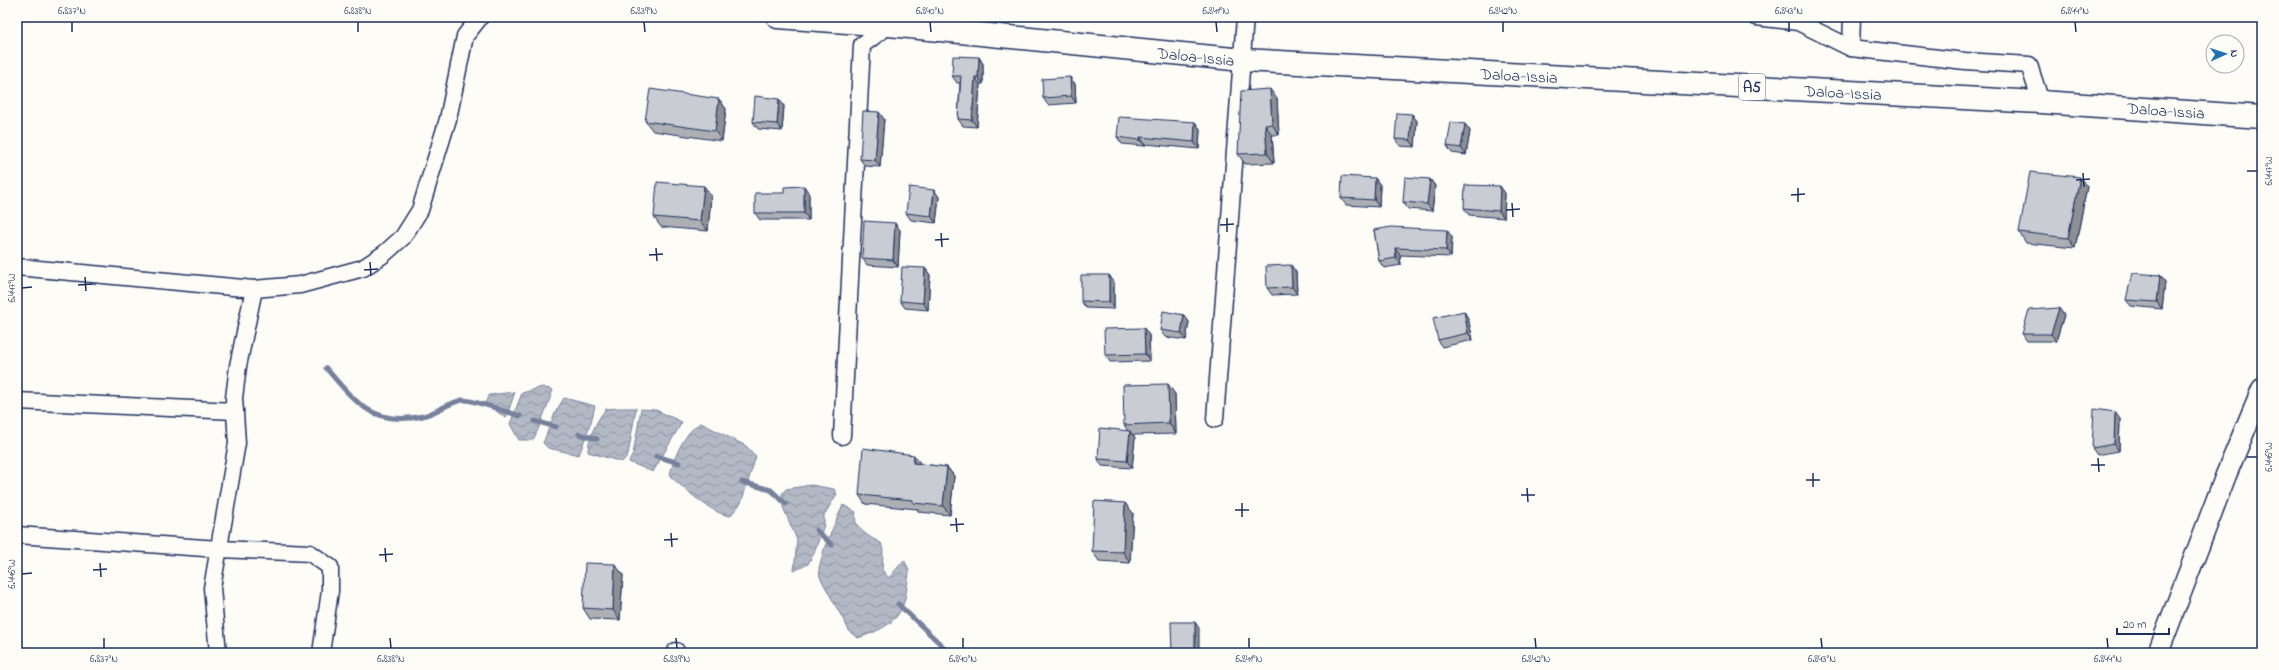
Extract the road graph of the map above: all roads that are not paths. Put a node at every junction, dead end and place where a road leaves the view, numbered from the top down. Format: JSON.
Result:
{"nodes":[{"id":1,"x":480,"y":17,"type":"edge"},
{"id":2,"x":778,"y":17,"type":"edge"},
{"id":3,"x":1245,"y":17,"type":"edge"},
{"id":4,"x":1756,"y":17,"type":"edge"},
{"id":5,"x":1852,"y":17,"type":"edge"},
{"id":6,"x":889,"y":21,"type":"edge"},
{"id":7,"x":1851,"y":48,"type":"junction"},
{"id":8,"x":1243,"y":60,"type":"junction"},
{"id":9,"x":2041,"y":102,"type":"junction"},
{"id":10,"x":2262,"y":117,"type":"edge"},
{"id":11,"x":17,"y":267,"type":"edge"},
{"id":12,"x":254,"y":289,"type":"junction"},
{"id":13,"x":2262,"y":389,"type":"edge"},
{"id":14,"x":17,"y":401,"type":"edge"},
{"id":15,"x":234,"y":411,"type":"junction"},
{"id":16,"x":1215,"y":419,"type":"dead end"},
{"id":17,"x":842,"y":436,"type":"dead end"},
{"id":18,"x":17,"y":535,"type":"edge"},
{"id":19,"x":219,"y":550,"type":"junction"},
{"id":20,"x":218,"y":653,"type":"edge"},
{"id":21,"x":321,"y":653,"type":"edge"},
{"id":22,"x":2158,"y":653,"type":"edge"}],
"edges":[{"from":1,"to":12,"type":"street"},
{"from":2,"to":6,"type":"main road","name":"Daloa-Issia","number":"A5"},
{"from":3,"to":8,"type":"street"},
{"from":4,"to":7,"type":"street"},
{"from":5,"to":7,"type":"street"},
{"from":6,"to":8,"type":"main road","name":"Daloa-Issia","number":"A5"},
{"from":6,"to":17,"type":"street"},
{"from":7,"to":9,"type":"street"},
{"from":8,"to":9,"type":"main road","name":"Daloa-Issia","number":"A5"},
{"from":8,"to":16,"type":"street"},
{"from":9,"to":10,"type":"main road","name":"Daloa-Issia","number":"A5"},
{"from":11,"to":12,"type":"street"},
{"from":12,"to":15,"type":"street"},
{"from":13,"to":22,"type":"street"},
{"from":14,"to":15,"type":"street"},
{"from":15,"to":19,"type":"street"},
{"from":18,"to":19,"type":"street"},
{"from":19,"to":20,"type":"street"},
{"from":19,"to":21,"type":"street"}]}
